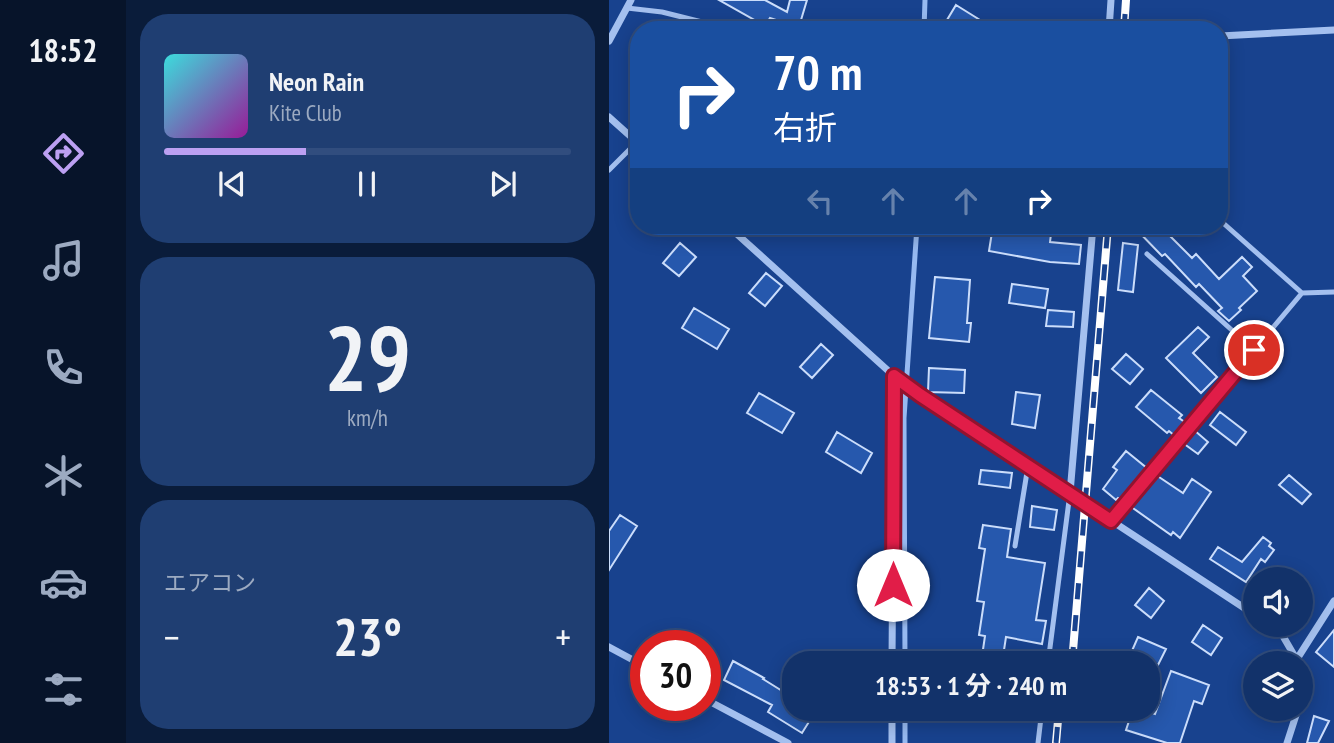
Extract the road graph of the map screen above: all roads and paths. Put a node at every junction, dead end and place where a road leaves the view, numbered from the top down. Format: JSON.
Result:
{"nodes":[{"id":1,"x":1111,"y":0,"type":"edge"},
{"id":2,"x":629,"y":4,"type":"edge"},
{"id":3,"x":698,"y":21,"type":"edge"},
{"id":4,"x":1109,"y":21,"type":"edge"},
{"id":5,"x":1334,"y":30,"type":"edge"},
{"id":6,"x":1228,"y":36,"type":"edge"},
{"id":7,"x":609,"y":41,"type":"edge"},
{"id":8,"x":609,"y":117,"type":"edge"},
{"id":9,"x":630,"y":136,"type":"edge"},
{"id":10,"x":630,"y":150,"type":"edge"},
{"id":11,"x":609,"y":170,"type":"edge"},
{"id":12,"x":1228,"y":227,"type":"edge"},
{"id":13,"x":738,"y":235,"type":"edge"},
{"id":14,"x":1092,"y":235,"type":"edge"},
{"id":15,"x":1147,"y":254,"type":"dead end"},
{"id":16,"x":1334,"y":292,"type":"edge"},
{"id":17,"x":1302,"y":293,"type":"junction"},
{"id":18,"x":1254,"y":350,"type":"junction"},
{"id":19,"x":894,"y":376,"type":"junction"},
{"id":20,"x":1028,"y":466,"type":"junction"},
{"id":21,"x":1070,"y":493,"type":"junction"},
{"id":22,"x":1111,"y":521,"type":"junction"},
{"id":23,"x":1015,"y":546,"type":"dead end"},
{"id":24,"x":1334,"y":601,"type":"edge"},
{"id":25,"x":1243,"y":607,"type":"edge"},
{"id":26,"x":609,"y":647,"type":"edge"},
{"id":27,"x":892,"y":651,"type":"edge"},
{"id":28,"x":1050,"y":651,"type":"edge"},
{"id":29,"x":1304,"y":651,"type":"edge"},
{"id":30,"x":630,"y":658,"type":"edge"},
{"id":31,"x":721,"y":707,"type":"edge"},
{"id":32,"x":892,"y":721,"type":"edge"},
{"id":33,"x":1041,"y":721,"type":"edge"},
{"id":34,"x":1294,"y":721,"type":"edge"},
{"id":35,"x":788,"y":743,"type":"edge"},
{"id":36,"x":892,"y":743,"type":"edge"},
{"id":37,"x":1038,"y":743,"type":"edge"},
{"id":38,"x":1287,"y":743,"type":"edge"}],
"edges":[{"from":1,"to":4,"type":"street"},
{"from":2,"to":3,"type":"lane"},
{"from":2,"to":7,"type":"street"},
{"from":5,"to":6,"type":"street"},
{"from":8,"to":9,"type":"street"},
{"from":10,"to":11,"type":"lane"},
{"from":12,"to":17,"type":"lane"},
{"from":13,"to":19,"type":"street"},
{"from":14,"to":21,"type":"street"},
{"from":15,"to":18,"type":"lane"},
{"from":16,"to":17,"type":"lane"},
{"from":17,"to":18,"type":"lane"},
{"from":18,"to":22,"type":"lane"},
{"from":19,"to":20,"type":"street"},
{"from":19,"to":27,"type":"street"},
{"from":20,"to":21,"type":"street"},
{"from":20,"to":23,"type":"lane"},
{"from":21,"to":22,"type":"street"},
{"from":21,"to":28,"type":"lane"},
{"from":22,"to":25,"type":"street"},
{"from":24,"to":29,"type":"street"},
{"from":26,"to":30,"type":"street"},
{"from":31,"to":35,"type":"street"},
{"from":32,"to":36,"type":"street"},
{"from":33,"to":37,"type":"lane"},
{"from":34,"to":38,"type":"street"}]}
